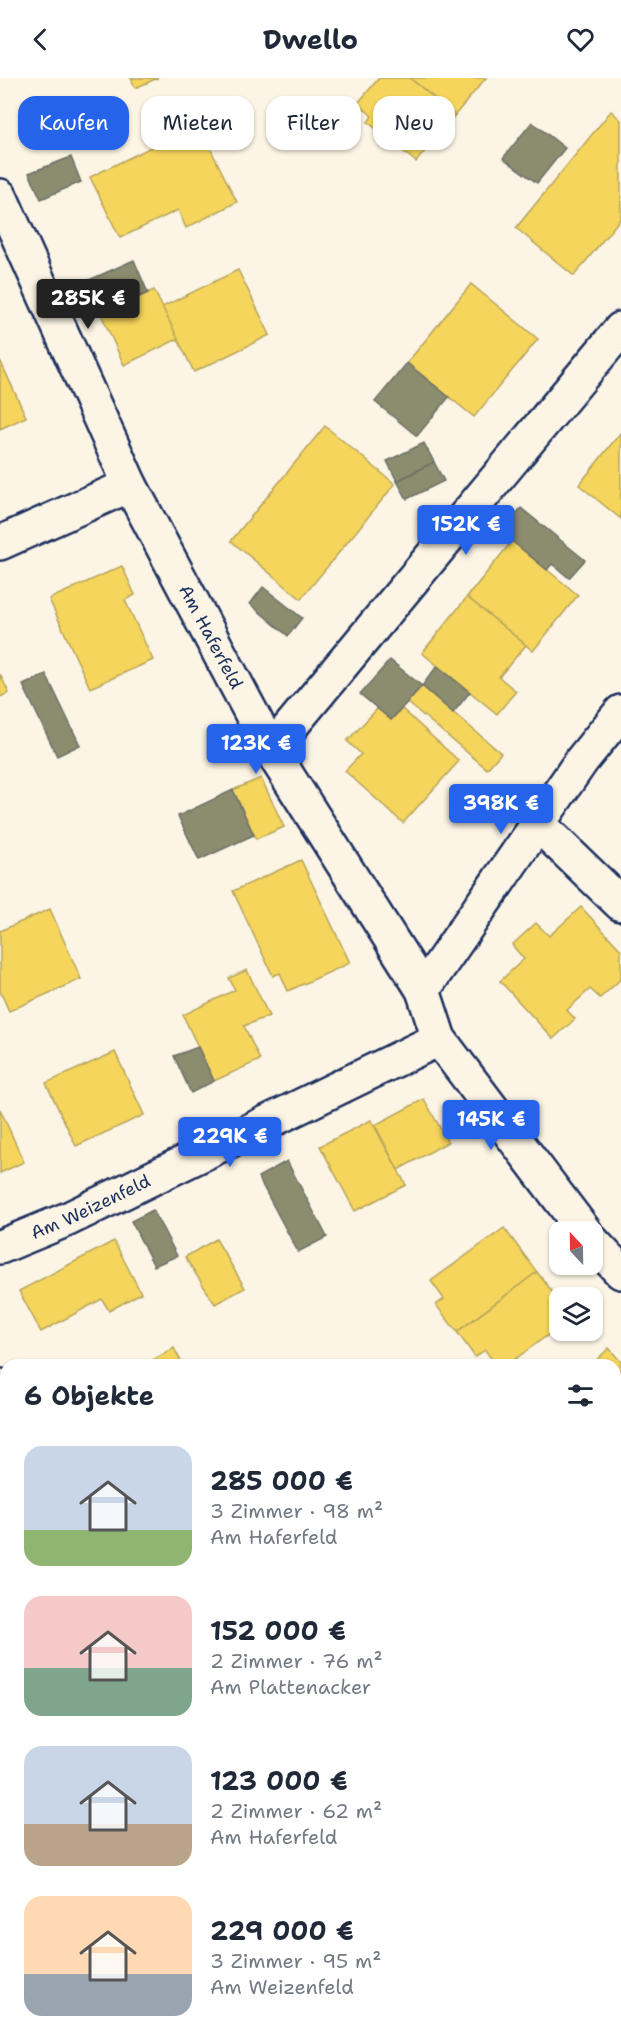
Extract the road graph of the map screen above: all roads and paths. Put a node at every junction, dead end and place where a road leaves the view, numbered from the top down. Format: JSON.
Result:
{"nodes":[{"id":1,"x":0,"y":196,"type":"edge"},
{"id":2,"x":621,"y":329,"type":"edge"},
{"id":3,"x":129,"y":485,"type":"junction"},
{"id":4,"x":0,"y":543,"type":"edge"},
{"id":5,"x":621,"y":712,"type":"edge"},
{"id":6,"x":271,"y":750,"type":"junction"},
{"id":7,"x":539,"y":825,"type":"junction"},
{"id":8,"x":621,"y":904,"type":"edge"},
{"id":9,"x":423,"y":990,"type":"junction"},
{"id":10,"x":439,"y":1039,"type":"junction"},
{"id":11,"x":577,"y":1221,"type":"edge"},
{"id":12,"x":0,"y":1247,"type":"edge"},
{"id":13,"x":603,"y":1253,"type":"edge"},
{"id":14,"x":621,"y":1272,"type":"edge"}],
"edges":[{"from":1,"to":3,"type":"street","name":"Am Haferfeld"},
{"from":2,"to":6,"type":"street"},
{"from":3,"to":4,"type":"street"},
{"from":3,"to":6,"type":"street","name":"Am Haferfeld"},
{"from":5,"to":7,"type":"street"},
{"from":6,"to":9,"type":"street","name":"Am Haferfeld"},
{"from":7,"to":8,"type":"street"},
{"from":7,"to":9,"type":"street"},
{"from":9,"to":10,"type":"street","name":"Am Haferfeld"},
{"from":10,"to":11,"type":"street","name":"Am Haferfeld"},
{"from":10,"to":12,"type":"street","name":"Am Weizenfeld"},
{"from":13,"to":14,"type":"street"}]}
